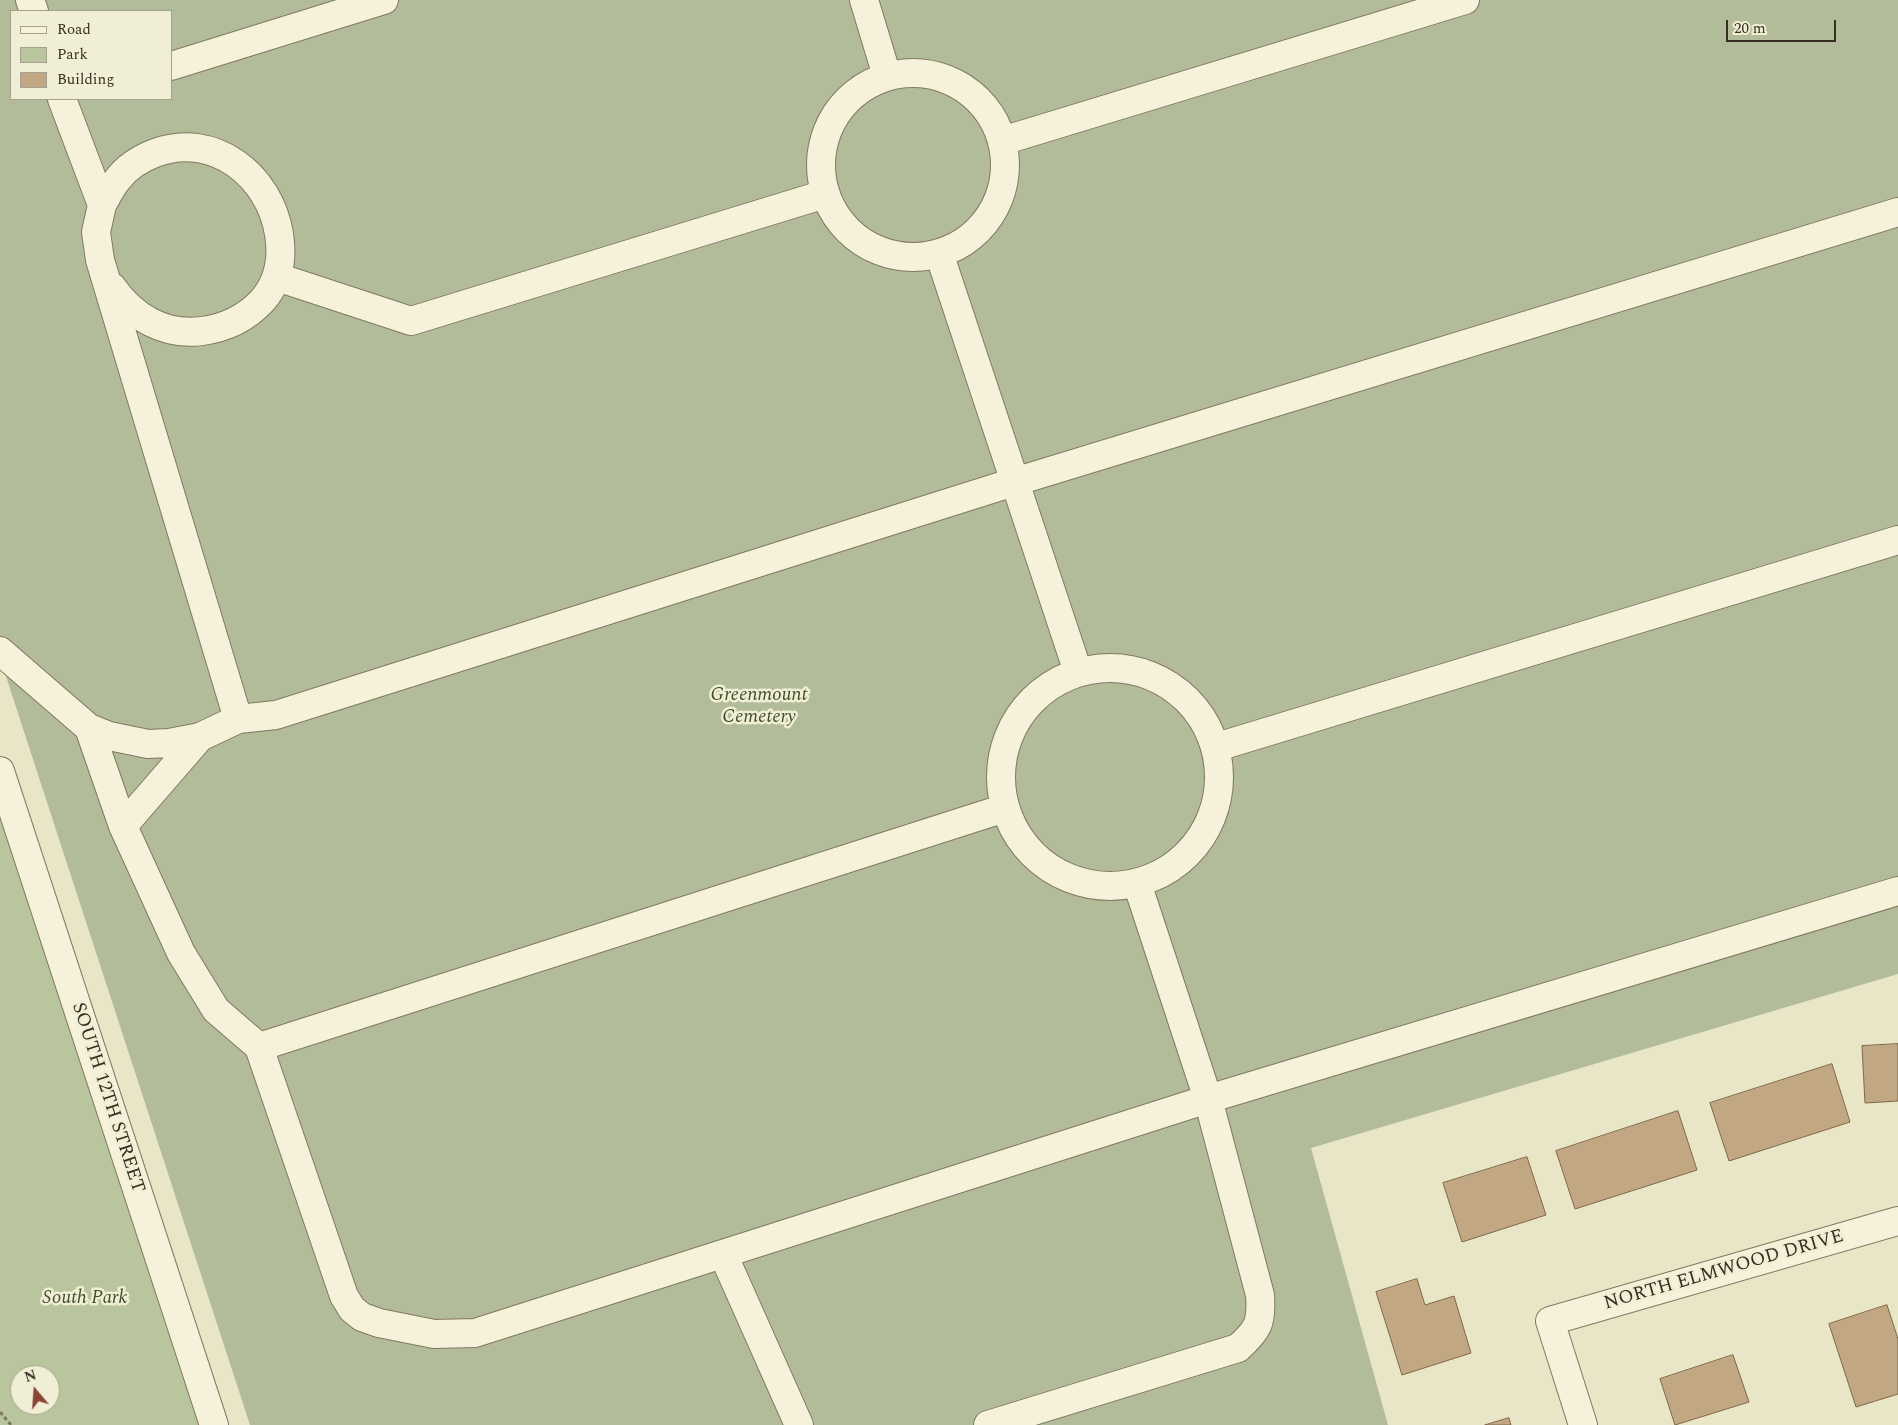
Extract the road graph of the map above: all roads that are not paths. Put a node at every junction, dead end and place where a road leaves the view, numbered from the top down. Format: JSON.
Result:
{"nodes":[{"id":1,"x":384,"y":0,"type":"edge"},
{"id":2,"x":864,"y":0,"type":"edge"},
{"id":3,"x":1465,"y":0,"type":"edge"},
{"id":4,"x":172,"y":66,"type":"edge"},
{"id":5,"x":887,"y":76,"type":"junction"},
{"id":6,"x":64,"y":100,"type":"edge"},
{"id":7,"x":1002,"y":141,"type":"junction"},
{"id":8,"x":825,"y":194,"type":"junction"},
{"id":9,"x":102,"y":205,"type":"junction"},
{"id":10,"x":1898,"y":212,"type":"edge"},
{"id":11,"x":939,"y":253,"type":"junction"},
{"id":12,"x":104,"y":273,"type":"junction"},
{"id":13,"x":277,"y":277,"type":"junction"},
{"id":14,"x":1014,"y":482,"type":"junction"},
{"id":15,"x":1898,"y":540,"type":"edge"},
{"id":16,"x":0,"y":651,"type":"edge"},
{"id":17,"x":1078,"y":672,"type":"junction"},
{"id":18,"x":238,"y":719,"type":"junction"},
{"id":19,"x":89,"y":728,"type":"junction"},
{"id":20,"x":200,"y":737,"type":"junction"},
{"id":21,"x":1216,"y":747,"type":"junction"},
{"id":22,"x":0,"y":771,"type":"edge"},
{"id":23,"x":1005,"y":808,"type":"junction"},
{"id":24,"x":123,"y":826,"type":"junction"},
{"id":25,"x":1137,"y":883,"type":"junction"},
{"id":26,"x":1898,"y":891,"type":"edge"},
{"id":27,"x":259,"y":1046,"type":"junction"},
{"id":28,"x":1208,"y":1099,"type":"junction"},
{"id":29,"x":1898,"y":1221,"type":"edge"},
{"id":30,"x":723,"y":1254,"type":"junction"},
{"id":31,"x":214,"y":1425,"type":"edge"},
{"id":32,"x":799,"y":1425,"type":"edge"},
{"id":33,"x":988,"y":1425,"type":"edge"},
{"id":34,"x":1583,"y":1425,"type":"edge"}],
"edges":[{"from":1,"to":4,"type":"street"},
{"from":2,"to":5,"type":"street"},
{"from":3,"to":7,"type":"street"},
{"from":5,"to":7,"type":"street"},
{"from":5,"to":8,"type":"street"},
{"from":6,"to":9,"type":"street"},
{"from":7,"to":11,"type":"street"},
{"from":8,"to":11,"type":"street"},
{"from":8,"to":13,"type":"street"},
{"from":9,"to":12,"type":"street"},
{"from":9,"to":13,"type":"street"},
{"from":10,"to":14,"type":"street"},
{"from":11,"to":14,"type":"street"},
{"from":12,"to":13,"type":"street"},
{"from":12,"to":18,"type":"street"},
{"from":14,"to":17,"type":"street"},
{"from":14,"to":18,"type":"street"},
{"from":15,"to":21,"type":"street"},
{"from":16,"to":19,"type":"street"},
{"from":17,"to":21,"type":"street"},
{"from":17,"to":23,"type":"street"},
{"from":18,"to":20,"type":"street"},
{"from":19,"to":20,"type":"street"},
{"from":19,"to":24,"type":"street"},
{"from":20,"to":24,"type":"street"},
{"from":21,"to":25,"type":"street"},
{"from":22,"to":31,"type":"street","name":"SOUTH 12TH STREET"},
{"from":23,"to":25,"type":"street"},
{"from":23,"to":27,"type":"street"},
{"from":24,"to":27,"type":"street"},
{"from":25,"to":28,"type":"street"},
{"from":26,"to":28,"type":"street"},
{"from":27,"to":30,"type":"street"},
{"from":28,"to":30,"type":"street"},
{"from":28,"to":33,"type":"street"},
{"from":29,"to":34,"type":"street","name":"NORTH ELMWOOD DRIVE"},
{"from":30,"to":32,"type":"street"}]}
